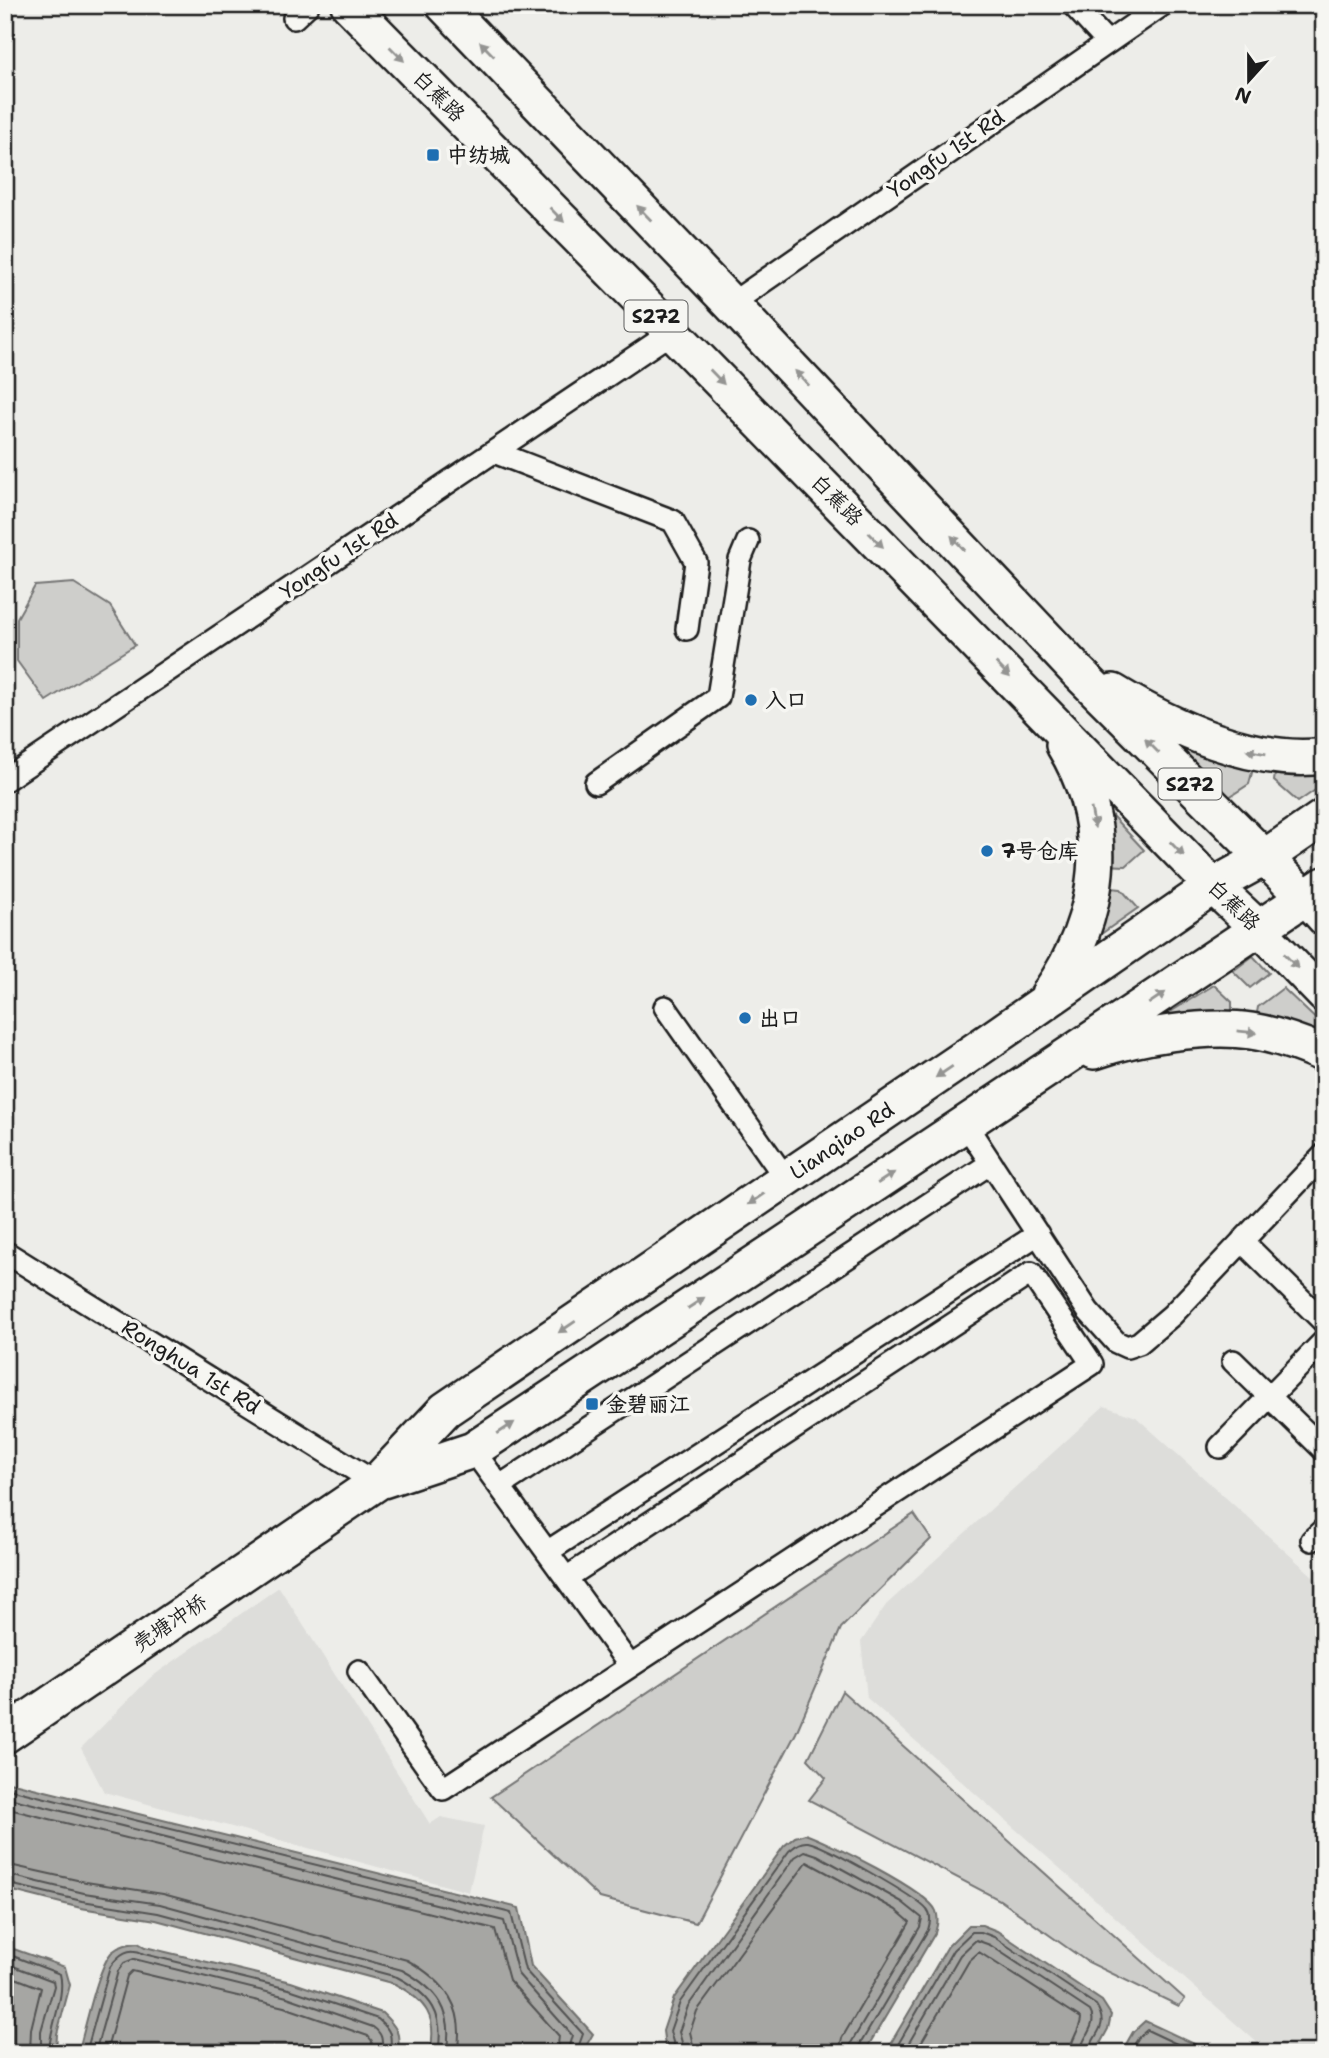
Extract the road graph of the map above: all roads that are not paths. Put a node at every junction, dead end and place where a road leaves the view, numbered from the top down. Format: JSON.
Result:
{"nodes":[{"id":1,"x":349,"y":5,"type":"edge"},
{"id":2,"x":444,"y":5,"type":"edge"},
{"id":3,"x":1073,"y":5,"type":"edge"},
{"id":4,"x":1162,"y":5,"type":"edge"},
{"id":5,"x":1107,"y":41,"type":"junction"},
{"id":6,"x":732,"y":303,"type":"junction"},
{"id":7,"x":672,"y":332,"type":"junction"},
{"id":8,"x":494,"y":452,"type":"junction"},
{"id":9,"x":748,"y":541,"type":"dead end"},
{"id":10,"x":1005,"y":592,"type":"junction"},
{"id":11,"x":962,"y":628,"type":"junction"},
{"id":12,"x":687,"y":629,"type":"dead end"},
{"id":13,"x":1076,"y":670,"type":"junction"},
{"id":14,"x":1044,"y":712,"type":"junction"},
{"id":15,"x":1324,"y":756,"type":"edge"},
{"id":16,"x":5,"y":780,"type":"edge"},
{"id":17,"x":596,"y":783,"type":"dead end"},
{"id":18,"x":1324,"y":817,"type":"edge"},
{"id":19,"x":1264,"y":858,"type":"junction"},
{"id":20,"x":1213,"y":886,"type":"junction"},
{"id":21,"x":1317,"y":901,"type":"edge"},
{"id":22,"x":1258,"y":928,"type":"junction"},
{"id":23,"x":1324,"y":996,"type":"edge"},
{"id":24,"x":1041,"y":1006,"type":"junction"},
{"id":25,"x":665,"y":1007,"type":"dead end"},
{"id":26,"x":976,"y":1050,"type":"junction"},
{"id":27,"x":1324,"y":1054,"type":"edge"},
{"id":28,"x":1061,"y":1062,"type":"junction"},
{"id":29,"x":1007,"y":1098,"type":"junction"},
{"id":30,"x":966,"y":1125,"type":"junction"},
{"id":31,"x":1324,"y":1155,"type":"edge"},
{"id":32,"x":991,"y":1163,"type":"junction"},
{"id":33,"x":786,"y":1179,"type":"junction"},
{"id":34,"x":1038,"y":1234,"type":"junction"},
{"id":35,"x":1242,"y":1241,"type":"junction"},
{"id":36,"x":5,"y":1252,"type":"edge"},
{"id":37,"x":1324,"y":1322,"type":"edge"},
{"id":38,"x":1324,"y":1341,"type":"edge"},
{"id":39,"x":1233,"y":1361,"type":"dead end"},
{"id":40,"x":1270,"y":1397,"type":"junction"},
{"id":41,"x":1220,"y":1447,"type":"dead end"},
{"id":42,"x":473,"y":1450,"type":"junction"},
{"id":43,"x":1324,"y":1450,"type":"edge"},
{"id":44,"x":376,"y":1483,"type":"junction"},
{"id":45,"x":500,"y":1486,"type":"junction"},
{"id":46,"x":335,"y":1511,"type":"joint"},
{"id":47,"x":547,"y":1552,"type":"junction"},
{"id":48,"x":566,"y":1578,"type":"junction"},
{"id":49,"x":630,"y":1666,"type":"junction"},
{"id":50,"x":359,"y":1671,"type":"dead end"},
{"id":51,"x":5,"y":1735,"type":"edge"}],
"edges":[{"from":1,"to":7,"type":"main road","name":"白蕉路","number":"S272","one_way":true},
{"from":6,"to":2,"type":"main road","number":"S272","one_way":true},
{"from":3,"to":5,"type":"street"},
{"from":4,"to":5,"type":"street","name":"Yongfu 1st Rd"},
{"from":5,"to":6,"type":"street","name":"Yongfu 1st Rd"},
{"from":10,"to":6,"type":"main road","number":"S272","one_way":true},
{"from":7,"to":8,"type":"street","name":"Yongfu 1st Rd"},
{"from":7,"to":11,"type":"main road","name":"白蕉路","number":"S272","one_way":true},
{"from":8,"to":12,"type":"street"},
{"from":8,"to":16,"type":"street","name":"Yongfu 1st Rd"},
{"from":9,"to":17,"type":"street"},
{"from":10,"to":11,"type":"main road"},
{"from":10,"to":13,"type":"main road","number":"S272"},
{"from":11,"to":14,"type":"main road","name":"白蕉路","number":"S272","one_way":true},
{"from":15,"to":13,"type":"main road","one_way":true},
{"from":19,"to":13,"type":"main road","number":"S272","one_way":true},
{"from":14,"to":20,"type":"main road","name":"白蕉路","number":"S272","one_way":true},
{"from":14,"to":24,"type":"main road","one_way":true},
{"from":18,"to":19,"type":"main road","name":"Lianqiao Rd"},
{"from":19,"to":20,"type":"main road","name":"Lianqiao Rd"},
{"from":19,"to":21,"type":"main road","number":"S272"},
{"from":20,"to":22,"type":"main road","name":"白蕉路","number":"S272"},
{"from":20,"to":24,"type":"main road","name":"Lianqiao Rd"},
{"from":21,"to":22,"type":"main road","name":"Lianqiao Rd","number":"S272"},
{"from":22,"to":23,"type":"main road","name":"白蕉路","one_way":true},
{"from":28,"to":22,"type":"main road","name":"Lianqiao Rd","one_way":true},
{"from":24,"to":26,"type":"main road","name":"Lianqiao Rd"},
{"from":25,"to":33,"type":"street"},
{"from":26,"to":29,"type":"main road"},
{"from":26,"to":33,"type":"main road","name":"Lianqiao Rd","one_way":true},
{"from":28,"to":27,"type":"main road","one_way":true},
{"from":28,"to":29,"type":"main road","name":"Lianqiao Rd"},
{"from":29,"to":30,"type":"main road","name":"Lianqiao Rd"},
{"from":30,"to":32,"type":"street"},
{"from":42,"to":30,"type":"main road","name":"Lianqiao Rd","one_way":true},
{"from":31,"to":35,"type":"street"},
{"from":32,"to":34,"type":"street"},
{"from":32,"to":45,"type":"street"},
{"from":33,"to":44,"type":"main road","name":"Lianqiao Rd","one_way":true},
{"from":34,"to":35,"type":"street"},
{"from":34,"to":47,"type":"street"},
{"from":35,"to":37,"type":"street"},
{"from":36,"to":44,"type":"street","name":"Ronghua 1st Rd"},
{"from":38,"to":40,"type":"street"},
{"from":39,"to":40,"type":"street"},
{"from":40,"to":41,"type":"street"},
{"from":40,"to":43,"type":"street"},
{"from":42,"to":44,"type":"main road","name":"Lianqiao Rd"},
{"from":42,"to":45,"type":"street"},
{"from":44,"to":46,"type":"main road","name":"Lianqiao Rd"},
{"from":45,"to":47,"type":"street"},
{"from":46,"to":51,"type":"main road","name":"壳塘冲桥"},
{"from":47,"to":48,"type":"street"},
{"from":48,"to":49,"type":"street"},
{"from":48,"to":49,"type":"street"},
{"from":49,"to":50,"type":"street"}]}
